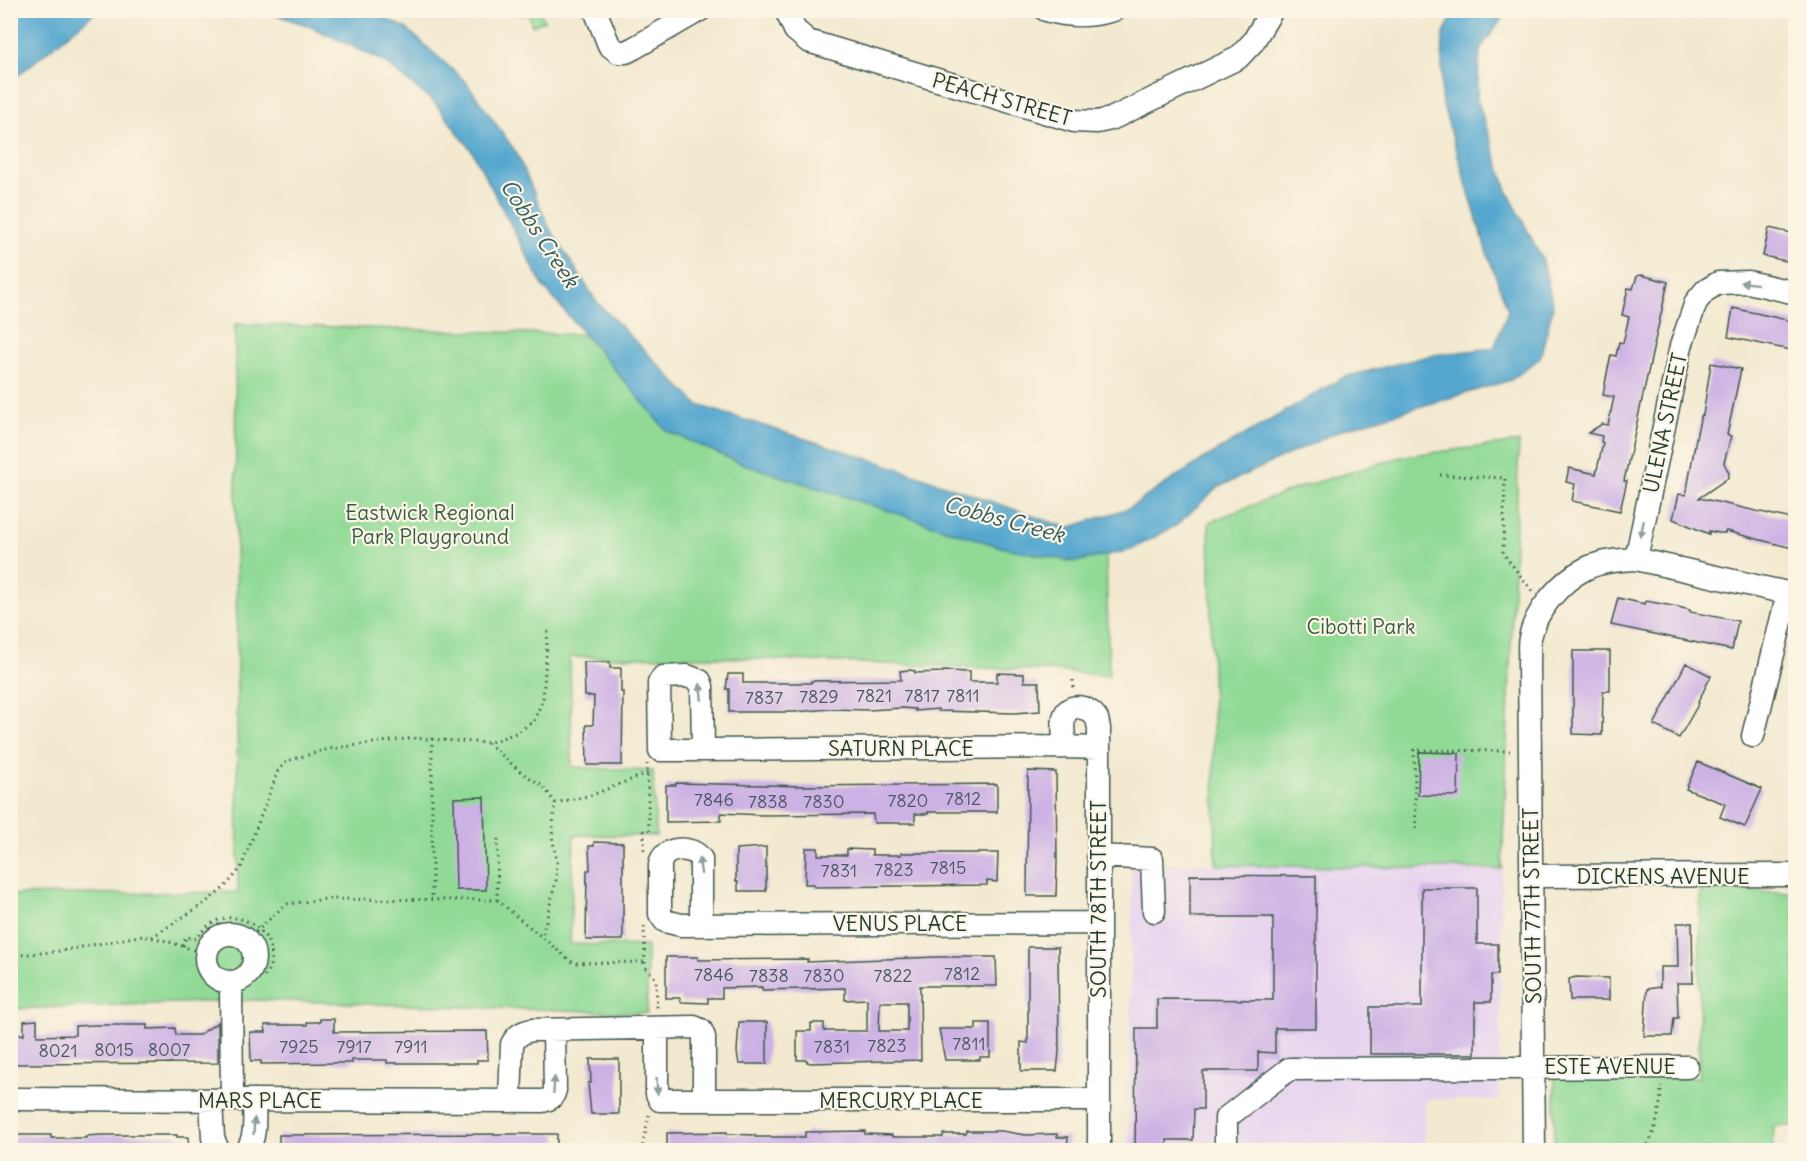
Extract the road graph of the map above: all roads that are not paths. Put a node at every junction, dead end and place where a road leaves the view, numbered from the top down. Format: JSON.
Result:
{"nodes":[{"id":1,"x":595,"y":10,"type":"edge"},
{"id":2,"x":700,"y":10,"type":"edge"},
{"id":3,"x":786,"y":10,"type":"edge"},
{"id":4,"x":1046,"y":10,"type":"edge"},
{"id":5,"x":1113,"y":10,"type":"edge"},
{"id":6,"x":1272,"y":10,"type":"edge"},
{"id":7,"x":1796,"y":293,"type":"edge"},
{"id":8,"x":1636,"y":559,"type":"junction"},
{"id":9,"x":1792,"y":594,"type":"edge"},
{"id":10,"x":1753,"y":736,"type":"dead end"},
{"id":11,"x":1065,"y":747,"type":"junction"},
{"id":12,"x":1099,"y":748,"type":"junction"},
{"id":13,"x":703,"y":750,"type":"junction"},
{"id":14,"x":1098,"y":856,"type":"junction"},
{"id":15,"x":1796,"y":875,"type":"edge"},
{"id":16,"x":1531,"y":876,"type":"junction"},
{"id":17,"x":1154,"y":911,"type":"dead end"},
{"id":18,"x":1098,"y":922,"type":"junction"},
{"id":19,"x":701,"y":924,"type":"dead end"},
{"id":20,"x":231,"y":982,"type":"junction"},
{"id":21,"x":657,"y":1028,"type":"junction"},
{"id":22,"x":554,"y":1030,"type":"junction"},
{"id":23,"x":1534,"y":1066,"type":"junction"},
{"id":24,"x":1687,"y":1066,"type":"dead end"},
{"id":25,"x":10,"y":1099,"type":"edge"},
{"id":26,"x":232,"y":1100,"type":"junction"},
{"id":27,"x":510,"y":1100,"type":"junction"},
{"id":28,"x":704,"y":1100,"type":"junction"},
{"id":29,"x":1098,"y":1100,"type":"junction"},
{"id":30,"x":218,"y":1150,"type":"edge"},
{"id":31,"x":247,"y":1150,"type":"edge"},
{"id":32,"x":1099,"y":1150,"type":"edge"},
{"id":33,"x":1226,"y":1150,"type":"edge"},
{"id":34,"x":1534,"y":1150,"type":"edge"}],
"edges":[{"from":1,"to":2,"type":"street"},
{"from":3,"to":6,"type":"street","name":"PEACH STREET"},
{"from":4,"to":5,"type":"street"},
{"from":7,"to":8,"type":"street","name":"ULENA STREET","one_way":true},
{"from":8,"to":9,"type":"street","name":"SOUTH 77TH STREET"},
{"from":8,"to":16,"type":"street","name":"SOUTH 77TH STREET"},
{"from":9,"to":10,"type":"street"},
{"from":11,"to":12,"type":"street","name":"SATURN PLACE"},
{"from":11,"to":12,"type":"street","name":"SOUTH 78TH STREET"},
{"from":11,"to":13,"type":"street","name":"SATURN PLACE"},
{"from":12,"to":14,"type":"street","name":"SOUTH 78TH STREET"},
{"from":13,"to":13,"type":"street","name":"SATURN PLACE","one_way":true},
{"from":14,"to":17,"type":"street"},
{"from":14,"to":18,"type":"street","name":"SOUTH 78TH STREET"},
{"from":15,"to":16,"type":"street","name":"DICKENS AVENUE"},
{"from":16,"to":23,"type":"street","name":"SOUTH 77TH STREET"},
{"from":18,"to":19,"type":"street","name":"VENUS PLACE"},
{"from":18,"to":29,"type":"street","name":"SOUTH 78TH STREET"},
{"from":20,"to":20,"type":"street"},
{"from":20,"to":26,"type":"street"},
{"from":21,"to":22,"type":"street"},
{"from":21,"to":28,"type":"street"},
{"from":21,"to":28,"type":"street","name":"MERCURY PLACE","one_way":true},
{"from":22,"to":27,"type":"street"},
{"from":27,"to":22,"type":"street","name":"MARS PLACE","one_way":true},
{"from":23,"to":24,"type":"street","name":"ESTE AVENUE"},
{"from":23,"to":33,"type":"street","name":"ESTE AVENUE"},
{"from":23,"to":34,"type":"street","name":"SOUTH 77TH STREET"},
{"from":25,"to":26,"type":"street","name":"MARS PLACE"},
{"from":26,"to":27,"type":"street","name":"MARS PLACE"},
{"from":26,"to":30,"type":"street"},
{"from":31,"to":26,"type":"street","one_way":true},
{"from":28,"to":29,"type":"street","name":"MERCURY PLACE"},
{"from":29,"to":32,"type":"street","name":"SOUTH 78TH STREET"}]}
